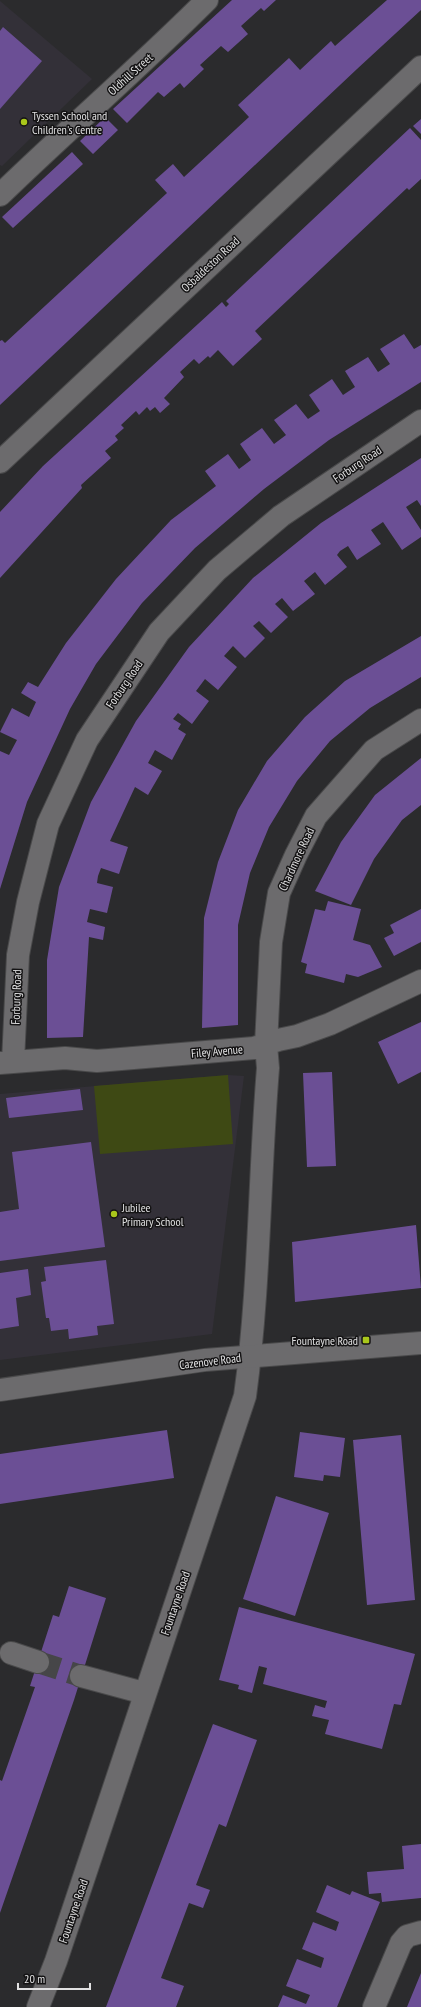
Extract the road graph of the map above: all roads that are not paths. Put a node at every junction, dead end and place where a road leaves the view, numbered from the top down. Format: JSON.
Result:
{"nodes":[{"id":1,"x":207,"y":0,"type":"edge"},
{"id":2,"x":421,"y":67,"type":"edge"},
{"id":3,"x":0,"y":195,"type":"edge"},
{"id":4,"x":421,"y":421,"type":"edge"},
{"id":5,"x":0,"y":462,"type":"edge"},
{"id":6,"x":421,"y":720,"type":"edge"},
{"id":7,"x":421,"y":981,"type":"edge"},
{"id":8,"x":266,"y":1045,"type":"junction"},
{"id":9,"x":7,"y":1062,"type":"edge"},
{"id":10,"x":421,"y":1343,"type":"edge"},
{"id":11,"x":250,"y":1356,"type":"junction"},
{"id":12,"x":0,"y":1390,"type":"edge"},
{"id":13,"x":11,"y":1653,"type":"dead end"},
{"id":14,"x":38,"y":1662,"type":"tunnel mouth"},
{"id":15,"x":81,"y":1676,"type":"tunnel mouth"},
{"id":16,"x":144,"y":1693,"type":"junction"},
{"id":17,"x":421,"y":1932,"type":"edge"},
{"id":18,"x":38,"y":2007,"type":"edge"},
{"id":19,"x":374,"y":2007,"type":"edge"}],
"edges":[{"from":1,"to":3,"type":"street","name":"Oldhill Street"},
{"from":2,"to":5,"type":"street","name":"Osbaldeston Road"},
{"from":4,"to":9,"type":"street","name":"Forburg Road"},
{"from":6,"to":8,"type":"street","name":"Chardmore Road"},
{"from":7,"to":8,"type":"street","name":"Filey Avenue"},
{"from":8,"to":9,"type":"street","name":"Filey Avenue"},
{"from":8,"to":11,"type":"street","name":"Fountayne Road"},
{"from":10,"to":11,"type":"street","name":"Cazenove Road"},
{"from":11,"to":12,"type":"street","name":"Cazenove Road"},
{"from":11,"to":16,"type":"street","name":"Fountayne Road"},
{"from":13,"to":14,"type":"street"},
{"from":15,"to":16,"type":"street"},
{"from":16,"to":18,"type":"street","name":"Fountayne Road"},
{"from":17,"to":19,"type":"street"}]}
